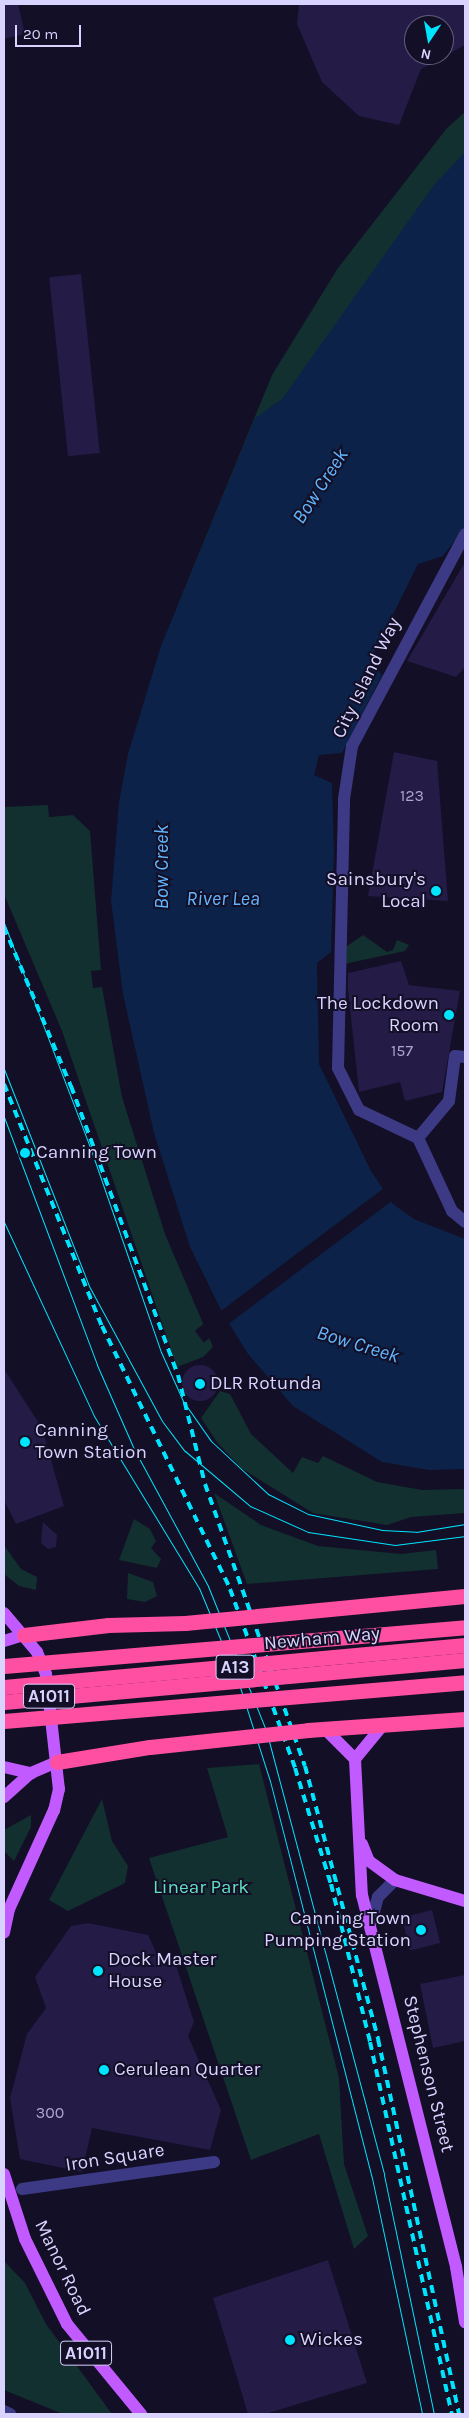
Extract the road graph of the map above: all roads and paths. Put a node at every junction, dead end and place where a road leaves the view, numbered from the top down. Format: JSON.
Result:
{"nodes":[{"id":1,"x":465,"y":534,"type":"edge"},
{"id":2,"x":465,"y":1057,"type":"edge"},
{"id":3,"x":418,"y":1138,"type":"junction"},
{"id":4,"x":465,"y":1222,"type":"edge"},
{"id":5,"x":465,"y":1596,"type":"edge"},
{"id":6,"x":4,"y":1613,"type":"edge"},
{"id":7,"x":465,"y":1627,"type":"edge"},
{"id":8,"x":24,"y":1635,"type":"junction"},
{"id":9,"x":4,"y":1640,"type":"edge"},
{"id":10,"x":465,"y":1645,"type":"edge"},
{"id":11,"x":465,"y":1660,"type":"edge"},
{"id":12,"x":4,"y":1666,"type":"edge"},
{"id":13,"x":465,"y":1682,"type":"edge"},
{"id":14,"x":4,"y":1687,"type":"edge"},
{"id":15,"x":4,"y":1702,"type":"edge"},
{"id":16,"x":465,"y":1719,"type":"edge"},
{"id":17,"x":4,"y":1721,"type":"edge"},
{"id":18,"x":383,"y":1725,"type":"junction"},
{"id":19,"x":326,"y":1730,"type":"junction"},
{"id":20,"x":355,"y":1758,"type":"junction"},
{"id":21,"x":57,"y":1762,"type":"junction"},
{"id":22,"x":4,"y":1767,"type":"edge"},
{"id":23,"x":31,"y":1773,"type":"junction"},
{"id":24,"x":4,"y":1797,"type":"edge"},
{"id":25,"x":361,"y":1840,"type":"junction"},
{"id":26,"x":395,"y":1880,"type":"junction"},
{"id":27,"x":465,"y":1901,"type":"edge"},
{"id":28,"x":371,"y":1923,"type":"junction"},
{"id":29,"x":4,"y":1932,"type":"edge"},
{"id":30,"x":214,"y":2162,"type":"dead end"},
{"id":31,"x":4,"y":2174,"type":"edge"},
{"id":32,"x":22,"y":2189,"type":"dead end"},
{"id":33,"x":461,"y":2266,"type":"edge"},
{"id":34,"x":465,"y":2322,"type":"edge"},
{"id":35,"x":4,"y":2412,"type":"edge"},
{"id":36,"x":10,"y":2414,"type":"edge"},
{"id":37,"x":141,"y":2414,"type":"edge"}],
"edges":[{"from":1,"to":3,"type":"street","name":"City Island Way"},
{"from":2,"to":3,"type":"street"},
{"from":3,"to":4,"type":"street"},
{"from":5,"to":8,"type":"highway","bridge":true},
{"from":6,"to":8,"type":"main road","number":"A1011"},
{"from":7,"to":12,"type":"highway","name":"Newham Way","number":"A13","bridge":true},
{"from":8,"to":9,"type":"main road"},
{"from":8,"to":21,"type":"main road","number":"A1011"},
{"from":10,"to":14,"type":"highway","name":"Newham Way","number":"A13","bridge":true},
{"from":11,"to":15,"type":"highway","name":"Newham Way","number":"A13","bridge":true},
{"from":13,"to":17,"type":"highway","number":"A13","bridge":true},
{"from":16,"to":18,"type":"highway"},
{"from":18,"to":19,"type":"highway"},
{"from":18,"to":20,"type":"main road"},
{"from":19,"to":20,"type":"main road"},
{"from":19,"to":21,"type":"highway","bridge":true},
{"from":20,"to":25,"type":"main road","name":"Stephenson Street"},
{"from":21,"to":23,"type":"main road"},
{"from":21,"to":29,"type":"main road","number":"A1011"},
{"from":22,"to":23,"type":"main road"},
{"from":23,"to":24,"type":"main road"},
{"from":25,"to":26,"type":"main road"},
{"from":25,"to":28,"type":"main road","name":"Stephenson Street"},
{"from":26,"to":27,"type":"main road"},
{"from":26,"to":28,"type":"street","name":"Stephenson Street"},
{"from":28,"to":33,"type":"main road","name":"Stephenson Street"},
{"from":30,"to":32,"type":"street","name":"Iron Square"},
{"from":31,"to":37,"type":"main road","name":"Manor Road","number":"A1011"},
{"from":33,"to":34,"type":"main road","name":"Stephenson Street"},
{"from":35,"to":36,"type":"street"}]}
